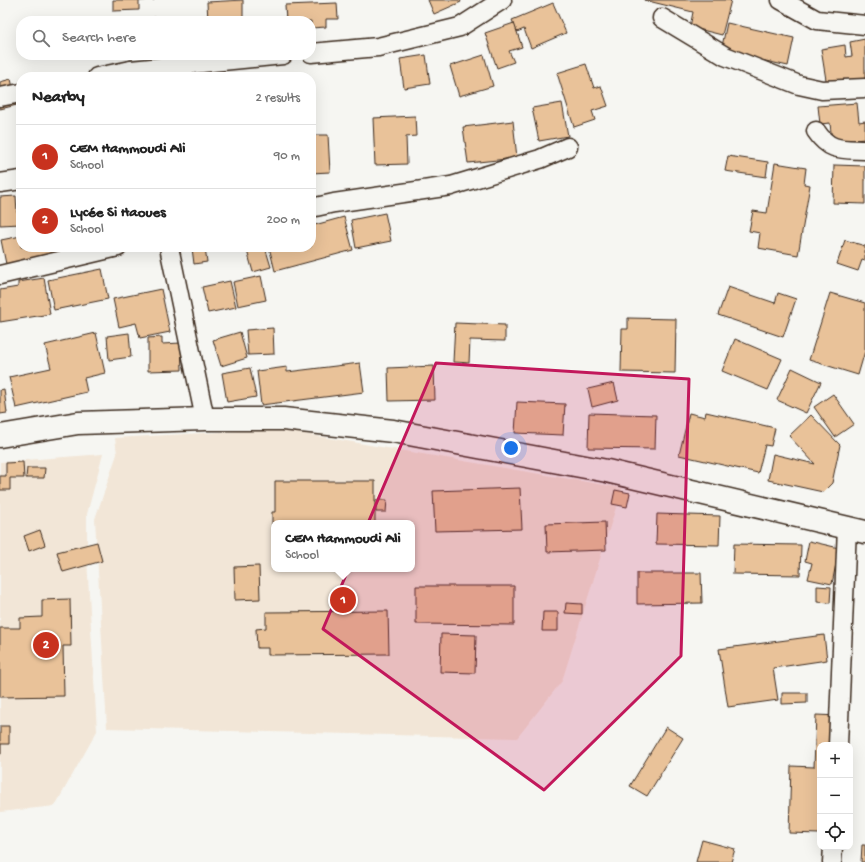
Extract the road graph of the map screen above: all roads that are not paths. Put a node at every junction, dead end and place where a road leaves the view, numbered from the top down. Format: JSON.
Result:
{"nodes":[{"id":1,"x":502,"y":0,"type":"edge"},
{"id":2,"x":780,"y":0,"type":"edge"},
{"id":3,"x":662,"y":18,"type":"dead end"},
{"id":4,"x":865,"y":26,"type":"edge"},
{"id":5,"x":316,"y":53,"type":"edge"},
{"id":6,"x":241,"y":60,"type":"edge"},
{"id":7,"x":140,"y":72,"type":"edge"},
{"id":8,"x":865,"y":88,"type":"edge"},
{"id":9,"x":16,"y":94,"type":"edge"},
{"id":10,"x":0,"y":97,"type":"edge"},
{"id":11,"x":816,"y":131,"type":"dead end"},
{"id":12,"x":568,"y":147,"type":"dead end"},
{"id":13,"x":865,"y":150,"type":"edge"},
{"id":14,"x":16,"y":181,"type":"edge"},
{"id":15,"x":0,"y":183,"type":"edge"},
{"id":16,"x":316,"y":207,"type":"edge"},
{"id":17,"x":97,"y":252,"type":"edge"},
{"id":18,"x":170,"y":252,"type":"edge"},
{"id":19,"x":0,"y":275,"type":"edge"},
{"id":20,"x":206,"y":419,"type":"junction"},
{"id":21,"x":0,"y":436,"type":"edge"},
{"id":22,"x":856,"y":530,"type":"edge"},
{"id":23,"x":838,"y":742,"type":"edge"},
{"id":24,"x":833,"y":850,"type":"edge"},
{"id":25,"x":832,"y":862,"type":"edge"}],
"edges":[{"from":1,"to":5,"type":"street"},
{"from":2,"to":4,"type":"street"},
{"from":3,"to":8,"type":"street"},
{"from":6,"to":7,"type":"street"},
{"from":9,"to":10,"type":"street"},
{"from":11,"to":13,"type":"street"},
{"from":12,"to":16,"type":"street"},
{"from":14,"to":15,"type":"street"},
{"from":17,"to":19,"type":"street"},
{"from":18,"to":20,"type":"street"},
{"from":20,"to":21,"type":"main road"},
{"from":20,"to":22,"type":"main road"},
{"from":22,"to":23,"type":"street"},
{"from":24,"to":25,"type":"street"}]}
